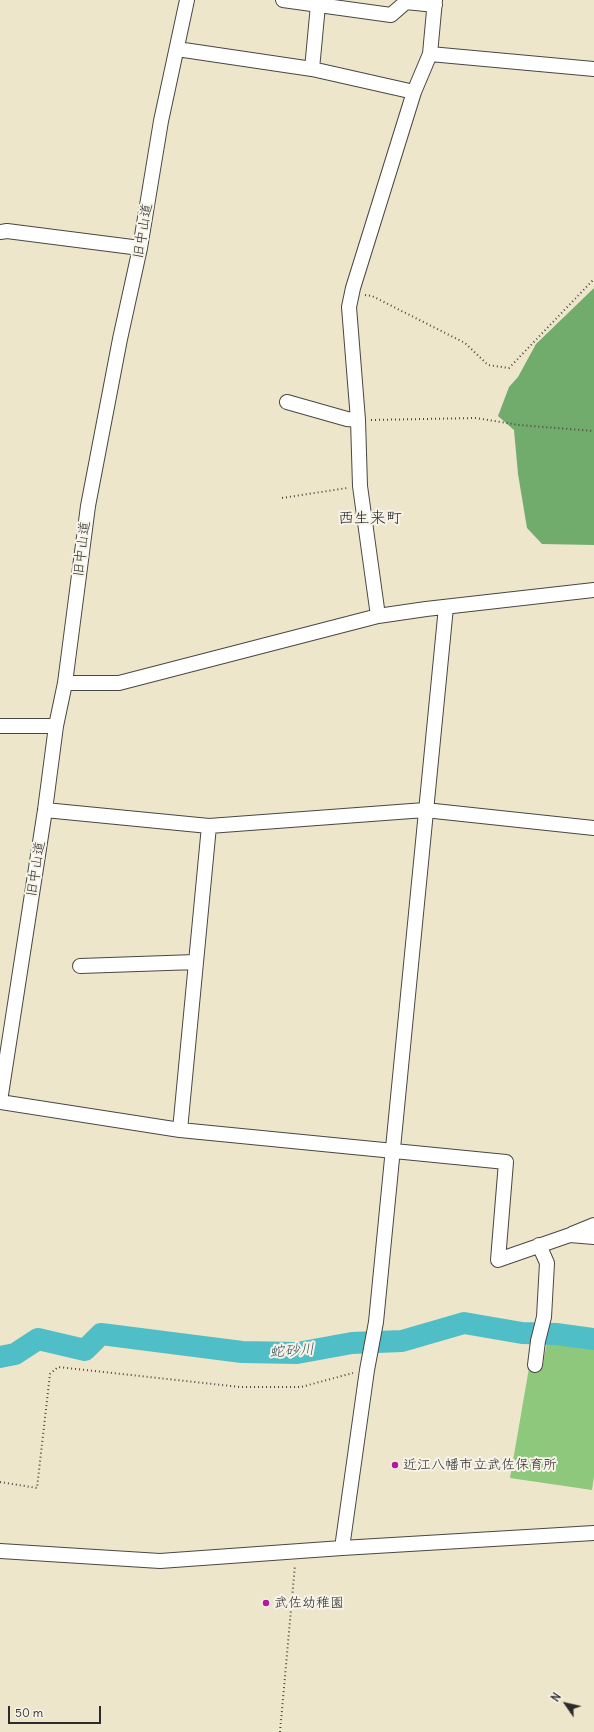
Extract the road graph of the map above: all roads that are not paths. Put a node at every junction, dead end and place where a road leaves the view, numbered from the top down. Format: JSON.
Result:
{"nodes":[{"id":1,"x":187,"y":0,"type":"edge"},
{"id":2,"x":283,"y":0,"type":"edge"},
{"id":3,"x":435,"y":3,"type":"edge"},
{"id":4,"x":318,"y":5,"type":"junction"},
{"id":5,"x":177,"y":49,"type":"junction"},
{"id":6,"x":430,"y":54,"type":"junction"},
{"id":7,"x":312,"y":69,"type":"junction"},
{"id":8,"x":594,"y":69,"type":"edge"},
{"id":9,"x":414,"y":92,"type":"junction"},
{"id":10,"x":0,"y":232,"type":"edge"},
{"id":11,"x":140,"y":248,"type":"junction"},
{"id":12,"x":287,"y":402,"type":"dead end"},
{"id":13,"x":358,"y":420,"type":"junction"},
{"id":14,"x":594,"y":590,"type":"edge"},
{"id":15,"x":446,"y":607,"type":"junction"},
{"id":16,"x":378,"y":616,"type":"junction"},
{"id":17,"x":65,"y":683,"type":"junction"},
{"id":18,"x":0,"y":726,"type":"edge"},
{"id":19,"x":56,"y":726,"type":"junction"},
{"id":20,"x":45,"y":810,"type":"junction"},
{"id":21,"x":425,"y":810,"type":"junction"},
{"id":22,"x":209,"y":826,"type":"junction"},
{"id":23,"x":594,"y":828,"type":"edge"},
{"id":24,"x":196,"y":962,"type":"junction"},
{"id":25,"x":80,"y":966,"type":"dead end"},
{"id":26,"x":0,"y":1102,"type":"edge"},
{"id":27,"x":180,"y":1130,"type":"junction"},
{"id":28,"x":393,"y":1151,"type":"junction"},
{"id":29,"x":594,"y":1225,"type":"edge"},
{"id":30,"x":570,"y":1235,"type":"junction"},
{"id":31,"x":594,"y":1237,"type":"edge"},
{"id":32,"x":540,"y":1246,"type":"junction"},
{"id":33,"x":535,"y":1365,"type":"dead end"},
{"id":34,"x":594,"y":1533,"type":"edge"},
{"id":35,"x":342,"y":1548,"type":"junction"},
{"id":36,"x":0,"y":1551,"type":"edge"}],
"edges":[{"from":1,"to":5,"type":"street","name":"旧中山道"},
{"from":2,"to":4,"type":"street"},
{"from":3,"to":4,"type":"street"},
{"from":3,"to":6,"type":"street"},
{"from":4,"to":7,"type":"street"},
{"from":5,"to":7,"type":"street"},
{"from":5,"to":11,"type":"street","name":"旧中山道"},
{"from":6,"to":8,"type":"street"},
{"from":6,"to":9,"type":"street"},
{"from":7,"to":9,"type":"street"},
{"from":9,"to":13,"type":"street"},
{"from":10,"to":11,"type":"street"},
{"from":11,"to":17,"type":"street","name":"旧中山道"},
{"from":12,"to":13,"type":"street"},
{"from":13,"to":16,"type":"street"},
{"from":14,"to":15,"type":"street"},
{"from":15,"to":16,"type":"street"},
{"from":15,"to":21,"type":"street"},
{"from":16,"to":17,"type":"street"},
{"from":17,"to":19,"type":"street","name":"旧中山道"},
{"from":18,"to":19,"type":"street"},
{"from":19,"to":20,"type":"street","name":"旧中山道"},
{"from":20,"to":22,"type":"street"},
{"from":20,"to":26,"type":"street","name":"旧中山道"},
{"from":21,"to":22,"type":"street"},
{"from":21,"to":23,"type":"street"},
{"from":21,"to":28,"type":"street"},
{"from":22,"to":24,"type":"street"},
{"from":24,"to":25,"type":"street"},
{"from":24,"to":27,"type":"street"},
{"from":26,"to":27,"type":"street"},
{"from":27,"to":28,"type":"street"},
{"from":28,"to":32,"type":"street"},
{"from":28,"to":35,"type":"street"},
{"from":29,"to":30,"type":"street"},
{"from":30,"to":31,"type":"street"},
{"from":30,"to":32,"type":"street"},
{"from":32,"to":33,"type":"street"},
{"from":34,"to":35,"type":"street"},
{"from":35,"to":36,"type":"street"}]}
